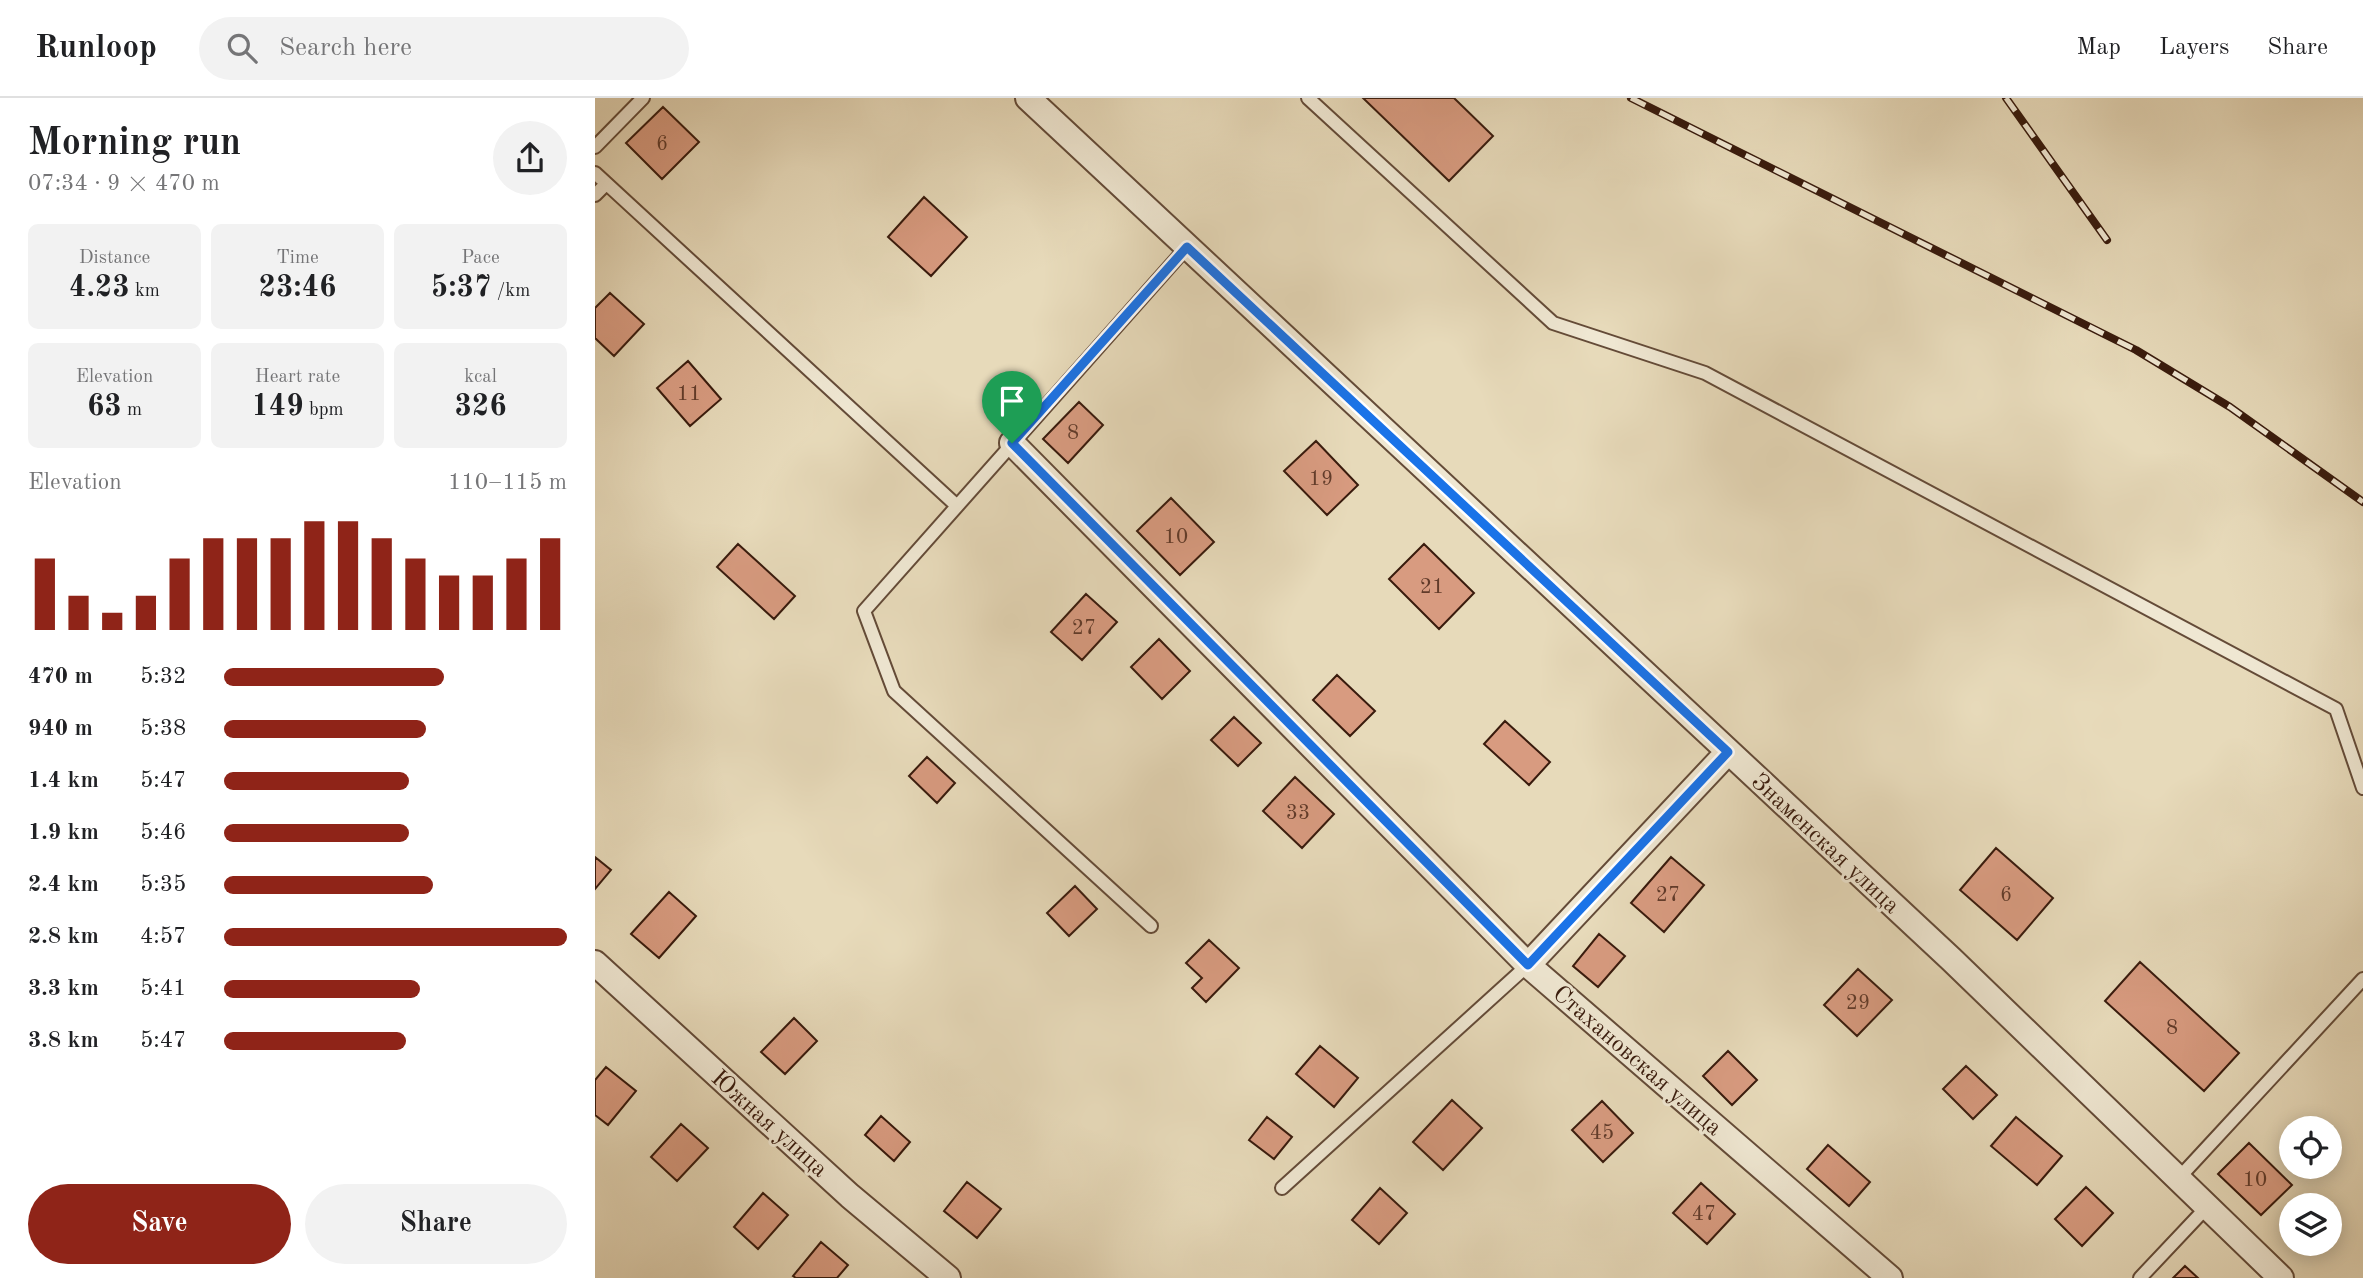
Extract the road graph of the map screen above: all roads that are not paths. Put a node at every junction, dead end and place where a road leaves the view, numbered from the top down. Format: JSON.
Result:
{"nodes":[{"id":1,"x":643,"y":98,"type":"edge"},
{"id":2,"x":1028,"y":98,"type":"edge"},
{"id":3,"x":1308,"y":98,"type":"edge"},
{"id":4,"x":595,"y":147,"type":"edge"},
{"id":5,"x":595,"y":173,"type":"edge"},
{"id":6,"x":607,"y":184,"type":"junction"},
{"id":7,"x":595,"y":195,"type":"edge"},
{"id":8,"x":1187,"y":247,"type":"junction"},
{"id":9,"x":1012,"y":443,"type":"junction"},
{"id":10,"x":957,"y":506,"type":"junction"},
{"id":11,"x":1728,"y":752,"type":"junction"},
{"id":12,"x":2363,"y":788,"type":"edge"},
{"id":13,"x":1151,"y":926,"type":"dead end"},
{"id":14,"x":595,"y":963,"type":"edge"},
{"id":15,"x":1528,"y":965,"type":"junction"},
{"id":16,"x":2363,"y":979,"type":"edge"},
{"id":17,"x":2177,"y":1181,"type":"junction"},
{"id":18,"x":1282,"y":1188,"type":"dead end"},
{"id":19,"x":2206,"y":1208,"type":"junction"},
{"id":20,"x":949,"y":1278,"type":"edge"},
{"id":21,"x":1890,"y":1278,"type":"edge"},
{"id":22,"x":2140,"y":1278,"type":"edge"},
{"id":23,"x":2281,"y":1278,"type":"edge"}],
"edges":[{"from":1,"to":4,"type":"lane"},
{"from":2,"to":8,"type":"street","name":"Знаменская улица"},
{"from":3,"to":12,"type":"lane"},
{"from":5,"to":6,"type":"lane"},
{"from":6,"to":7,"type":"lane"},
{"from":6,"to":10,"type":"lane"},
{"from":8,"to":9,"type":"lane"},
{"from":8,"to":11,"type":"street","name":"Знаменская улица"},
{"from":9,"to":10,"type":"lane"},
{"from":9,"to":15,"type":"street","name":"Стахановская улица"},
{"from":10,"to":13,"type":"lane"},
{"from":11,"to":15,"type":"street"},
{"from":11,"to":17,"type":"street","name":"Знаменская улица"},
{"from":14,"to":20,"type":"street","name":"Южная улица"},
{"from":15,"to":18,"type":"lane"},
{"from":15,"to":21,"type":"street","name":"Стахановская улица"},
{"from":16,"to":17,"type":"lane"},
{"from":17,"to":19,"type":"street","name":"Знаменская улица"},
{"from":19,"to":22,"type":"lane"},
{"from":19,"to":23,"type":"street","name":"Знаменская улица"}]}
